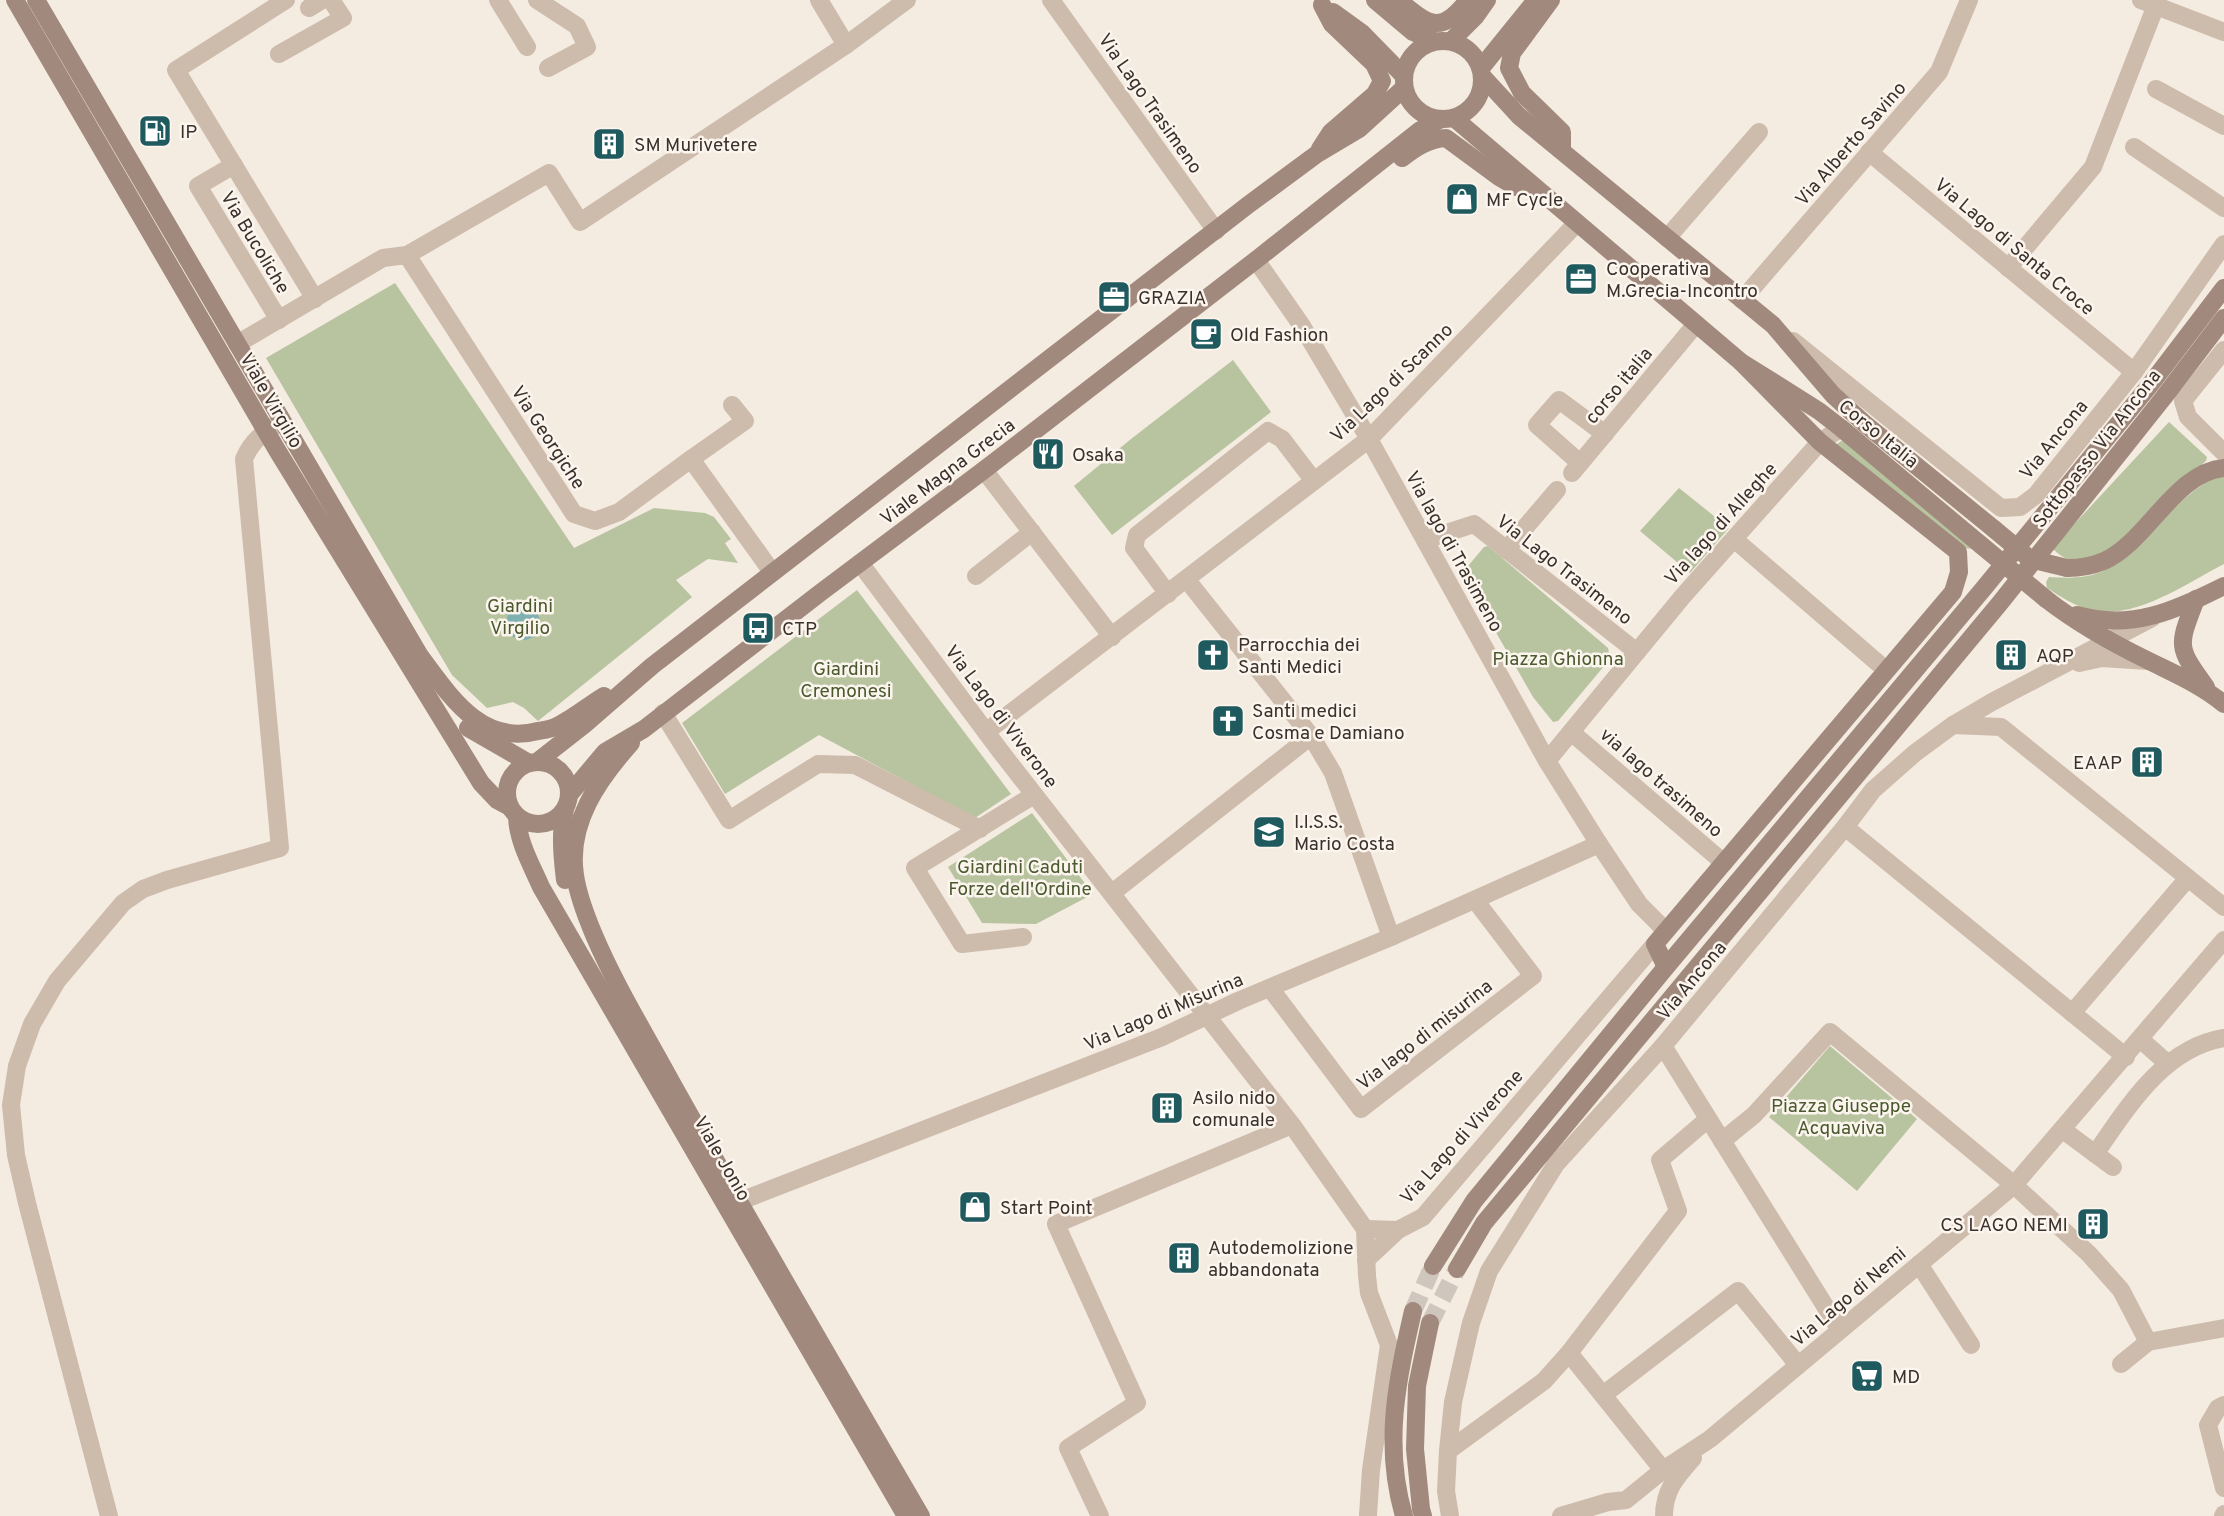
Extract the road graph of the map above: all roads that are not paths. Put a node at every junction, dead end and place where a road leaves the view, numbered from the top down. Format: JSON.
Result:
{"nodes":[{"id":1,"x":15,"y":0,"type":"edge"},
{"id":2,"x":36,"y":0,"type":"edge"},
{"id":3,"x":286,"y":0,"type":"edge"},
{"id":4,"x":331,"y":0,"type":"edge"},
{"id":5,"x":537,"y":0,"type":"edge"},
{"id":6,"x":819,"y":0,"type":"edge"},
{"id":7,"x":907,"y":0,"type":"edge"},
{"id":8,"x":1051,"y":0,"type":"edge"},
{"id":9,"x":1376,"y":0,"type":"edge"},
{"id":10,"x":1398,"y":0,"type":"edge"},
{"id":11,"x":1468,"y":0,"type":"edge"},
{"id":12,"x":1487,"y":0,"type":"edge"},
{"id":13,"x":1536,"y":0,"type":"edge"},
{"id":14,"x":1552,"y":0,"type":"edge"},
{"id":15,"x":1969,"y":0,"type":"edge"},
{"id":16,"x":1319,"y":2,"type":"edge"},
{"id":17,"x":2152,"y":2,"type":"edge"},
{"id":18,"x":506,"y":3,"type":"edge"},
{"id":19,"x":2224,"y":32,"type":"edge"},
{"id":20,"x":1443,"y":41,"type":"junction"},
{"id":21,"x":846,"y":46,"type":"junction"},
{"id":22,"x":527,"y":47,"type":"dead end"},
{"id":23,"x":279,"y":54,"type":"dead end"},
{"id":24,"x":548,"y":68,"type":"dead end"},
{"id":25,"x":1482,"y":73,"type":"junction"},
{"id":26,"x":1404,"y":82,"type":"junction"},
{"id":27,"x":2156,"y":89,"type":"dead end"},
{"id":28,"x":1447,"y":119,"type":"junction"},
{"id":29,"x":2224,"y":126,"type":"edge"},
{"id":30,"x":1759,"y":132,"type":"dead end"},
{"id":31,"x":1446,"y":138,"type":"joint"},
{"id":32,"x":2134,"y":146,"type":"dead end"},
{"id":33,"x":1562,"y":151,"type":"junction"},
{"id":34,"x":1869,"y":152,"type":"junction"},
{"id":35,"x":1317,"y":154,"type":"junction"},
{"id":36,"x":234,"y":165,"type":"junction"},
{"id":37,"x":1354,"y":183,"type":"junction"},
{"id":38,"x":1535,"y":187,"type":"junction"},
{"id":39,"x":2224,"y":208,"type":"edge"},
{"id":40,"x":1577,"y":223,"type":"junction"},
{"id":41,"x":1216,"y":231,"type":"junction"},
{"id":42,"x":1667,"y":238,"type":"junction"},
{"id":43,"x":2224,"y":244,"type":"edge"},
{"id":44,"x":407,"y":255,"type":"junction"},
{"id":45,"x":1256,"y":260,"type":"junction"},
{"id":46,"x":2008,"y":268,"type":"junction"},
{"id":47,"x":2224,"y":288,"type":"edge"},
{"id":48,"x":315,"y":299,"type":"junction"},
{"id":49,"x":1742,"y":300,"type":"junction"},
{"id":50,"x":2224,"y":318,"type":"edge"},
{"id":51,"x":279,"y":320,"type":"junction"},
{"id":52,"x":1696,"y":324,"type":"junction"},
{"id":53,"x":1773,"y":325,"type":"junction"},
{"id":54,"x":237,"y":344,"type":"junction"},
{"id":55,"x":2224,"y":350,"type":"edge"},
{"id":56,"x":1741,"y":362,"type":"junction"},
{"id":57,"x":2134,"y":372,"type":"junction"},
{"id":58,"x":733,"y":404,"type":"dead end"},
{"id":59,"x":282,"y":421,"type":"junction"},
{"id":60,"x":1841,"y":428,"type":"junction"},
{"id":61,"x":265,"y":431,"type":"junction"},
{"id":62,"x":1605,"y":434,"type":"junction"},
{"id":63,"x":1369,"y":439,"type":"junction"},
{"id":64,"x":1820,"y":442,"type":"junction"},
{"id":65,"x":2224,"y":453,"type":"edge"},
{"id":66,"x":691,"y":459,"type":"junction"},
{"id":67,"x":2224,"y":468,"type":"edge"},
{"id":68,"x":984,"y":470,"type":"junction"},
{"id":69,"x":1314,"y":481,"type":"junction"},
{"id":70,"x":1557,"y":490,"type":"dead end"},
{"id":71,"x":1032,"y":532,"type":"junction"},
{"id":72,"x":1734,"y":538,"type":"junction"},
{"id":73,"x":1425,"y":540,"type":"junction"},
{"id":74,"x":1506,"y":550,"type":"junction"},
{"id":75,"x":860,"y":563,"type":"junction"},
{"id":76,"x":772,"y":572,"type":"junction"},
{"id":77,"x":976,"y":576,"type":"dead end"},
{"id":78,"x":1186,"y":580,"type":"junction"},
{"id":79,"x":2224,"y":586,"type":"edge"},
{"id":80,"x":1984,"y":588,"type":"joint"},
{"id":81,"x":1168,"y":594,"type":"junction"},
{"id":82,"x":2046,"y":599,"type":"junction"},
{"id":83,"x":2196,"y":599,"type":"junction"},
{"id":84,"x":2000,"y":603,"type":"joint"},
{"id":85,"x":2164,"y":612,"type":"junction"},
{"id":86,"x":1112,"y":637,"type":"junction"},
{"id":87,"x":2107,"y":640,"type":"junction"},
{"id":88,"x":1637,"y":652,"type":"junction"},
{"id":89,"x":420,"y":656,"type":"junction"},
{"id":90,"x":2150,"y":661,"type":"junction"},
{"id":91,"x":652,"y":666,"type":"junction"},
{"id":92,"x":2058,"y":667,"type":"junction"},
{"id":93,"x":1886,"y":670,"type":"junction"},
{"id":94,"x":2217,"y":698,"type":"edge"},
{"id":95,"x":663,"y":713,"type":"junction"},
{"id":96,"x":1953,"y":725,"type":"junction"},
{"id":97,"x":644,"y":729,"type":"junction"},
{"id":98,"x":987,"y":731,"type":"junction"},
{"id":99,"x":1571,"y":732,"type":"junction"},
{"id":100,"x":1311,"y":736,"type":"junction"},
{"id":101,"x":1547,"y":761,"type":"junction"},
{"id":102,"x":533,"y":762,"type":"junction"},
{"id":103,"x":1034,"y":794,"type":"junction"},
{"id":104,"x":567,"y":802,"type":"junction"},
{"id":105,"x":513,"y":812,"type":"junction"},
{"id":106,"x":1845,"y":827,"type":"junction"},
{"id":107,"x":980,"y":829,"type":"junction"},
{"id":108,"x":1599,"y":844,"type":"junction"},
{"id":109,"x":1766,"y":848,"type":"junction"},
{"id":110,"x":1727,"y":860,"type":"junction"},
{"id":111,"x":2188,"y":877,"type":"junction"},
{"id":112,"x":1112,"y":893,"type":"junction"},
{"id":113,"x":1475,"y":900,"type":"junction"},
{"id":114,"x":2224,"y":907,"type":"edge"},
{"id":115,"x":1023,"y":937,"type":"dead end"},
{"id":116,"x":1391,"y":937,"type":"junction"},
{"id":117,"x":1660,"y":937,"type":"junction"},
{"id":118,"x":2224,"y":940,"type":"edge"},
{"id":119,"x":1666,"y":967,"type":"junction"},
{"id":120,"x":610,"y":971,"type":"junction"},
{"id":121,"x":1686,"y":979,"type":"junction"},
{"id":122,"x":1270,"y":988,"type":"junction"},
{"id":123,"x":1706,"y":994,"type":"junction"},
{"id":124,"x":2072,"y":1013,"type":"junction"},
{"id":125,"x":1206,"y":1015,"type":"junction"},
{"id":126,"x":2224,"y":1038,"type":"edge"},
{"id":127,"x":2140,"y":1039,"type":"junction"},
{"id":128,"x":1663,"y":1046,"type":"junction"},
{"id":129,"x":2126,"y":1057,"type":"junction"},
{"id":130,"x":2167,"y":1063,"type":"junction"},
{"id":131,"x":1708,"y":1119,"type":"junction"},
{"id":132,"x":1292,"y":1125,"type":"junction"},
{"id":133,"x":2063,"y":1130,"type":"junction"},
{"id":134,"x":1722,"y":1141,"type":"junction"},
{"id":135,"x":2095,"y":1154,"type":"junction"},
{"id":136,"x":2113,"y":1167,"type":"dead end"},
{"id":137,"x":2014,"y":1185,"type":"junction"},
{"id":138,"x":738,"y":1202,"type":"junction"},
{"id":139,"x":1365,"y":1229,"type":"junction"},
{"id":140,"x":1398,"y":1230,"type":"junction"},
{"id":141,"x":1366,"y":1260,"type":"junction"},
{"id":142,"x":1919,"y":1264,"type":"junction"},
{"id":143,"x":1433,"y":1266,"type":"tunnel mouth"},
{"id":144,"x":1457,"y":1269,"type":"tunnel mouth"},
{"id":145,"x":1413,"y":1311,"type":"tunnel mouth"},
{"id":146,"x":1430,"y":1323,"type":"tunnel mouth"},
{"id":147,"x":2224,"y":1328,"type":"edge"},
{"id":148,"x":1840,"y":1330,"type":"junction"},
{"id":149,"x":2148,"y":1342,"type":"junction"},
{"id":150,"x":1971,"y":1345,"type":"dead end"},
{"id":151,"x":1569,"y":1353,"type":"junction"},
{"id":152,"x":2121,"y":1364,"type":"dead end"},
{"id":153,"x":1798,"y":1365,"type":"junction"},
{"id":154,"x":1603,"y":1395,"type":"junction"},
{"id":155,"x":2224,"y":1405,"type":"edge"},
{"id":156,"x":1710,"y":1439,"type":"junction"},
{"id":157,"x":1448,"y":1451,"type":"junction"},
{"id":158,"x":1663,"y":1470,"type":"junction"},
{"id":159,"x":2224,"y":1488,"type":"edge"},
{"id":160,"x":1628,"y":1508,"type":"edge"},
{"id":161,"x":1368,"y":1515,"type":"edge"},
{"id":162,"x":109,"y":1516,"type":"edge"},
{"id":163,"x":906,"y":1516,"type":"edge"},
{"id":164,"x":921,"y":1516,"type":"edge"},
{"id":165,"x":1100,"y":1516,"type":"edge"},
{"id":166,"x":1362,"y":1516,"type":"edge"},
{"id":167,"x":1375,"y":1516,"type":"edge"},
{"id":168,"x":1404,"y":1516,"type":"edge"},
{"id":169,"x":1423,"y":1516,"type":"edge"},
{"id":170,"x":1450,"y":1516,"type":"edge"},
{"id":171,"x":1561,"y":1516,"type":"edge"},
{"id":172,"x":1664,"y":1516,"type":"edge"}],
"edges":[{"from":1,"to":61,"type":"street","name":"Viale Virgilio"},
{"from":2,"to":54,"type":"street","name":"Viale Virgilio"},
{"from":3,"to":36,"type":"street","name":"Via Bucoliche"},
{"from":4,"to":23,"type":"street"},
{"from":5,"to":24,"type":"street"},
{"from":6,"to":21,"type":"street"},
{"from":7,"to":21,"type":"street"},
{"from":8,"to":41,"type":"street","name":"Via Lago Trasimeno"},
{"from":9,"to":20,"type":"street"},
{"from":10,"to":11,"type":"street"},
{"from":12,"to":20,"type":"street"},
{"from":13,"to":25,"type":"street"},
{"from":14,"to":33,"type":"street"},
{"from":15,"to":34,"type":"street","name":"Via Alberto Savino"},
{"from":16,"to":26,"type":"street"},
{"from":16,"to":35,"type":"street","name":"Viale Magna Grecia"},
{"from":17,"to":19,"type":"street"},
{"from":17,"to":46,"type":"street"},
{"from":18,"to":22,"type":"street"},
{"from":20,"to":25,"type":"street"},
{"from":20,"to":26,"type":"street"},
{"from":21,"to":44,"type":"street","name":"Via Bucoliche"},
{"from":25,"to":28,"type":"street"},
{"from":25,"to":33,"type":"street","name":"Corso Italia"},
{"from":26,"to":28,"type":"street"},
{"from":26,"to":35,"type":"street","name":"Viale Magna Grecia"},
{"from":27,"to":29,"type":"street"},
{"from":28,"to":37,"type":"street","name":"Viale Magna Grecia"},
{"from":28,"to":38,"type":"street","name":"Corso Italia"},
{"from":30,"to":42,"type":"street"},
{"from":31,"to":37,"type":"street","name":"Viale Magna Grecia"},
{"from":31,"to":38,"type":"street","name":"Corso Italia"},
{"from":32,"to":39,"type":"street"},
{"from":33,"to":42,"type":"street","name":"Corso Italia"},
{"from":34,"to":46,"type":"street","name":"Via Lago di Santa Croce"},
{"from":34,"to":49,"type":"street","name":"Via Alberto Savino"},
{"from":35,"to":41,"type":"street","name":"Viale Magna Grecia"},
{"from":36,"to":48,"type":"street","name":"Via Bucoliche"},
{"from":36,"to":51,"type":"street","name":"Via Bucoliche"},
{"from":37,"to":45,"type":"street","name":"Viale Magna Grecia"},
{"from":38,"to":40,"type":"street","name":"Corso Italia"},
{"from":40,"to":52,"type":"street","name":"Corso Italia"},
{"from":40,"to":63,"type":"street","name":"Via Lago di Scanno"},
{"from":41,"to":76,"type":"street","name":"Viale Magna Grecia"},
{"from":42,"to":49,"type":"street","name":"Corso Italia"},
{"from":43,"to":57,"type":"street","name":"Via Ancona"},
{"from":44,"to":48,"type":"street","name":"Via Bucoliche"},
{"from":44,"to":66,"type":"street","name":"Via Georgiche"},
{"from":45,"to":63,"type":"street","name":"Via lago di Trasimeno"},
{"from":45,"to":68,"type":"street","name":"Viale Magna Grecia"},
{"from":46,"to":57,"type":"street","name":"Via Lago di Santa Croce"},
{"from":47,"to":80,"type":"street","name":"Sottopasso Via Ancona"},
{"from":48,"to":51,"type":"street","name":"Via Bucoliche"},
{"from":49,"to":53,"type":"street","name":"Corso Italia"},
{"from":50,"to":84,"type":"street","name":"Sottopasso Via Ancona"},
{"from":51,"to":54,"type":"street"},
{"from":52,"to":56,"type":"street","name":"Corso Italia"},
{"from":52,"to":62,"type":"street","name":"corso italia"},
{"from":53,"to":57,"type":"street","name":"Via Ancona"},
{"from":53,"to":67,"type":"street","name":"Corso Italia","bridge":true},
{"from":54,"to":59,"type":"street","name":"Viale Virgilio"},
{"from":55,"to":65,"type":"street"},
{"from":56,"to":60,"type":"street","name":"Corso Italia"},
{"from":56,"to":64,"type":"street"},
{"from":58,"to":66,"type":"street","name":"Via Georgiche"},
{"from":59,"to":61,"type":"street"},
{"from":59,"to":89,"type":"street","name":"Viale Virgilio"},
{"from":60,"to":64,"type":"street","name":"Via lago di Alleghe"},
{"from":60,"to":82,"type":"street","name":"Corso Italia","bridge":true},
{"from":61,"to":105,"type":"street","name":"Viale Virgilio"},
{"from":61,"to":162,"type":"street"},
{"from":62,"to":62,"type":"street","name":"corso italia"},
{"from":63,"to":69,"type":"street","name":"Via Lago di Scanno"},
{"from":63,"to":73,"type":"street","name":"Via lago di Trasimeno"},
{"from":64,"to":72,"type":"street","name":"Via lago di Alleghe"},
{"from":64,"to":93,"type":"street"},
{"from":66,"to":76,"type":"street"},
{"from":68,"to":71,"type":"street"},
{"from":68,"to":75,"type":"street","name":"Viale Magna Grecia"},
{"from":69,"to":78,"type":"street","name":"Via Lago di Scanno"},
{"from":69,"to":81,"type":"street"},
{"from":70,"to":74,"type":"street"},
{"from":71,"to":77,"type":"street"},
{"from":71,"to":86,"type":"street"},
{"from":72,"to":88,"type":"street","name":"Via lago di Alleghe"},
{"from":72,"to":93,"type":"street"},
{"from":73,"to":74,"type":"street","name":"Via Lago Trasimeno"},
{"from":73,"to":101,"type":"street","name":"Via lago di Trasimeno"},
{"from":74,"to":88,"type":"street","name":"Via Lago Trasimeno"},
{"from":75,"to":95,"type":"street","name":"Viale Magna Grecia"},
{"from":75,"to":98,"type":"street","name":"Via Lago di Viverone"},
{"from":76,"to":91,"type":"street","name":"Viale Magna Grecia"},
{"from":78,"to":81,"type":"street","name":"Via Lago di Scanno"},
{"from":78,"to":100,"type":"street"},
{"from":79,"to":83,"type":"street","name":"Corso Italia"},
{"from":80,"to":109,"type":"street","name":"Via Ancona"},
{"from":81,"to":86,"type":"street","name":"Via Lago di Scanno"},
{"from":82,"to":85,"type":"street","name":"Corso Italia"},
{"from":82,"to":87,"type":"street"},
{"from":83,"to":85,"type":"street","name":"Corso Italia"},
{"from":83,"to":94,"type":"street"},
{"from":84,"to":121,"type":"street","name":"Via Ancona"},
{"from":85,"to":87,"type":"street","name":"Via Ancona"},
{"from":86,"to":98,"type":"street"},
{"from":87,"to":90,"type":"street"},
{"from":87,"to":92,"type":"street","name":"Via Ancona"},
{"from":88,"to":99,"type":"street","name":"Via lago di Alleghe"},
{"from":89,"to":91,"type":"street","name":"Viale Virgilio"},
{"from":89,"to":102,"type":"street","name":"Viale Virgilio"},
{"from":90,"to":92,"type":"street"},
{"from":90,"to":94,"type":"street"},
{"from":91,"to":102,"type":"street","name":"Viale Magna Grecia"},
{"from":92,"to":96,"type":"street","name":"Via Ancona"},
{"from":93,"to":110,"type":"street"},
{"from":95,"to":97,"type":"street","name":"Viale Magna Grecia"},
{"from":95,"to":107,"type":"street"},
{"from":96,"to":106,"type":"street","name":"Via Ancona"},
{"from":96,"to":111,"type":"street"},
{"from":97,"to":104,"type":"street","name":"Viale Magna Grecia"},
{"from":97,"to":120,"type":"street","name":"Viale Jonio"},
{"from":98,"to":103,"type":"street","name":"Via Lago di Viverone"},
{"from":99,"to":101,"type":"street"},
{"from":99,"to":110,"type":"street","name":"via lago trasimeno"},
{"from":100,"to":112,"type":"street"},
{"from":100,"to":116,"type":"street"},
{"from":101,"to":108,"type":"street","name":"Via lago di Trasimeno"},
{"from":102,"to":104,"type":"street"},
{"from":102,"to":105,"type":"street"},
{"from":103,"to":107,"type":"street"},
{"from":103,"to":112,"type":"street","name":"Via Lago di Viverone"},
{"from":104,"to":105,"type":"street"},
{"from":104,"to":120,"type":"street","name":"Viale Jonio"},
{"from":105,"to":163,"type":"street","name":"Viale Jonio"},
{"from":106,"to":123,"type":"street","name":"Via Ancona"},
{"from":106,"to":124,"type":"street"},
{"from":107,"to":115,"type":"street"},
{"from":108,"to":113,"type":"street","name":"Via Lago di Misurina"},
{"from":108,"to":117,"type":"street","name":"Via lago di Trasimeno"},
{"from":109,"to":110,"type":"street"},
{"from":109,"to":119,"type":"street","name":"Via Ancona"},
{"from":110,"to":117,"type":"street"},
{"from":111,"to":114,"type":"street"},
{"from":111,"to":124,"type":"street"},
{"from":112,"to":125,"type":"street","name":"Via Lago di Viverone"},
{"from":113,"to":116,"type":"street","name":"Via Lago di Misurina"},
{"from":113,"to":122,"type":"street","name":"Via lago di misurina"},
{"from":116,"to":122,"type":"street","name":"Via Lago di Misurina"},
{"from":117,"to":119,"type":"street","name":"Via Ancona"},
{"from":117,"to":140,"type":"street","name":"Via Lago di Viverone"},
{"from":118,"to":127,"type":"street","name":"Via Lago di Nemi"},
{"from":119,"to":143,"type":"street","name":"Via Ancona"},
{"from":120,"to":138,"type":"street","name":"Viale Jonio"},
{"from":121,"to":123,"type":"street"},
{"from":121,"to":144,"type":"street","name":"Via Ancona"},
{"from":122,"to":125,"type":"street","name":"Via Lago di Misurina"},
{"from":123,"to":128,"type":"street","name":"Via Ancona"},
{"from":124,"to":129,"type":"street"},
{"from":125,"to":132,"type":"street","name":"Via Lago di Viverone"},
{"from":125,"to":138,"type":"street","name":"Via Lago di Misurina"},
{"from":126,"to":130,"type":"street"},
{"from":127,"to":129,"type":"street","name":"Via Lago di Nemi"},
{"from":127,"to":130,"type":"street"},
{"from":128,"to":131,"type":"street"},
{"from":128,"to":157,"type":"street","name":"Via Ancona"},
{"from":129,"to":133,"type":"street","name":"Via Lago di Nemi"},
{"from":130,"to":135,"type":"street"},
{"from":131,"to":134,"type":"street"},
{"from":131,"to":151,"type":"street"},
{"from":132,"to":139,"type":"street","name":"Via Lago di Viverone"},
{"from":132,"to":165,"type":"street"},
{"from":133,"to":135,"type":"street"},
{"from":133,"to":137,"type":"street","name":"Via Lago di Nemi"},
{"from":134,"to":137,"type":"street"},
{"from":134,"to":148,"type":"street"},
{"from":135,"to":136,"type":"street"},
{"from":137,"to":142,"type":"street","name":"Via Lago di Nemi"},
{"from":137,"to":149,"type":"street"},
{"from":138,"to":164,"type":"street","name":"Viale Jonio"},
{"from":139,"to":140,"type":"street","name":"Via Lago di Viverone"},
{"from":139,"to":141,"type":"street"},
{"from":140,"to":141,"type":"street"},
{"from":141,"to":161,"type":"street"},
{"from":142,"to":148,"type":"street","name":"Via Lago di Nemi"},
{"from":142,"to":150,"type":"street"},
{"from":145,"to":168,"type":"street"},
{"from":146,"to":169,"type":"street"},
{"from":147,"to":149,"type":"street"},
{"from":148,"to":153,"type":"street","name":"Via Lago di Nemi"},
{"from":149,"to":152,"type":"street"},
{"from":151,"to":154,"type":"street"},
{"from":151,"to":157,"type":"street"},
{"from":153,"to":154,"type":"street"},
{"from":153,"to":156,"type":"street","name":"Via Lago di Nemi"},
{"from":154,"to":158,"type":"street"},
{"from":155,"to":159,"type":"street"},
{"from":156,"to":158,"type":"street"},
{"from":156,"to":172,"type":"street"},
{"from":157,"to":170,"type":"street","name":"Via Ancona"},
{"from":158,"to":160,"type":"street"},
{"from":160,"to":171,"type":"street"},
{"from":161,"to":166,"type":"street"},
{"from":161,"to":167,"type":"street"}]}
